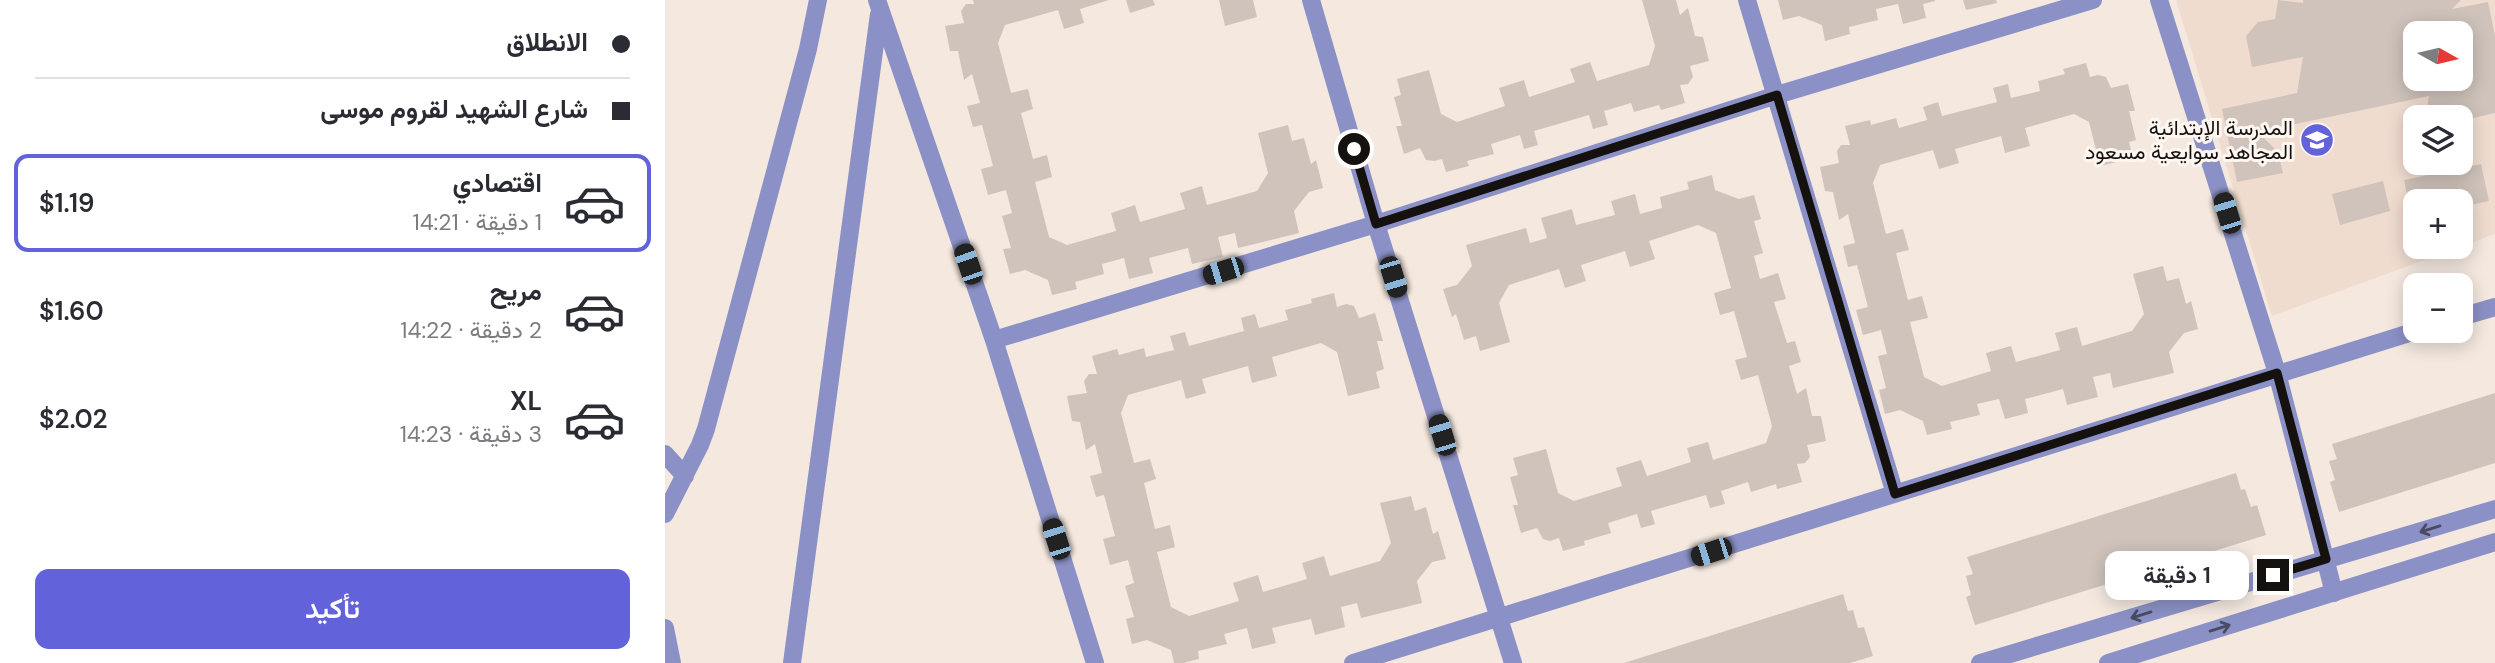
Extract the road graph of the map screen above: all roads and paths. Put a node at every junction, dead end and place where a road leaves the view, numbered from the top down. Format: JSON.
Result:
{"nodes":[{"id":1,"x":818,"y":0,"type":"edge"},
{"id":2,"x":1311,"y":0,"type":"edge"},
{"id":3,"x":1747,"y":0,"type":"edge"},
{"id":4,"x":2092,"y":0,"type":"edge"},
{"id":5,"x":2159,"y":0,"type":"edge"},
{"id":6,"x":879,"y":5,"type":"edge"},
{"id":7,"x":1777,"y":95,"type":"junction"},
{"id":8,"x":1376,"y":224,"type":"junction"},
{"id":9,"x":2495,"y":307,"type":"edge"},
{"id":10,"x":2473,"y":313,"type":"edge"},
{"id":11,"x":2403,"y":335,"type":"edge"},
{"id":12,"x":994,"y":340,"type":"junction"},
{"id":13,"x":2277,"y":373,"type":"junction"},
{"id":14,"x":665,"y":454,"type":"edge"},
{"id":15,"x":685,"y":475,"type":"junction"},
{"id":16,"x":1895,"y":494,"type":"junction"},
{"id":17,"x":2495,"y":509,"type":"edge"},
{"id":18,"x":665,"y":514,"type":"edge"},
{"id":19,"x":2495,"y":542,"type":"edge"},
{"id":20,"x":2326,"y":559,"type":"junction"},
{"id":21,"x":2335,"y":593,"type":"junction"},
{"id":22,"x":1500,"y":619,"type":"junction"},
{"id":23,"x":665,"y":628,"type":"edge"},
{"id":24,"x":673,"y":663,"type":"edge"},
{"id":25,"x":792,"y":663,"type":"edge"},
{"id":26,"x":1095,"y":663,"type":"edge"},
{"id":27,"x":1353,"y":663,"type":"edge"},
{"id":28,"x":1513,"y":663,"type":"edge"},
{"id":29,"x":1980,"y":663,"type":"edge"},
{"id":30,"x":2108,"y":663,"type":"edge"}],
"edges":[{"from":1,"to":15,"type":"street"},
{"from":2,"to":8,"type":"street"},
{"from":3,"to":7,"type":"street"},
{"from":4,"to":7,"type":"street"},
{"from":5,"to":13,"type":"street"},
{"from":6,"to":12,"type":"street"},
{"from":6,"to":25,"type":"street"},
{"from":7,"to":8,"type":"street"},
{"from":7,"to":16,"type":"street"},
{"from":8,"to":12,"type":"street"},
{"from":8,"to":22,"type":"street"},
{"from":9,"to":10,"type":"street"},
{"from":11,"to":13,"type":"street"},
{"from":12,"to":26,"type":"street"},
{"from":13,"to":16,"type":"street"},
{"from":13,"to":20,"type":"street"},
{"from":14,"to":15,"type":"street"},
{"from":15,"to":18,"type":"street"},
{"from":16,"to":22,"type":"street"},
{"from":17,"to":20,"type":"street","one_way":true},
{"from":19,"to":21,"type":"street"},
{"from":20,"to":21,"type":"street"},
{"from":20,"to":29,"type":"street","one_way":true},
{"from":30,"to":21,"type":"street","one_way":true},
{"from":22,"to":27,"type":"street"},
{"from":22,"to":28,"type":"street"},
{"from":23,"to":24,"type":"street"}]}
